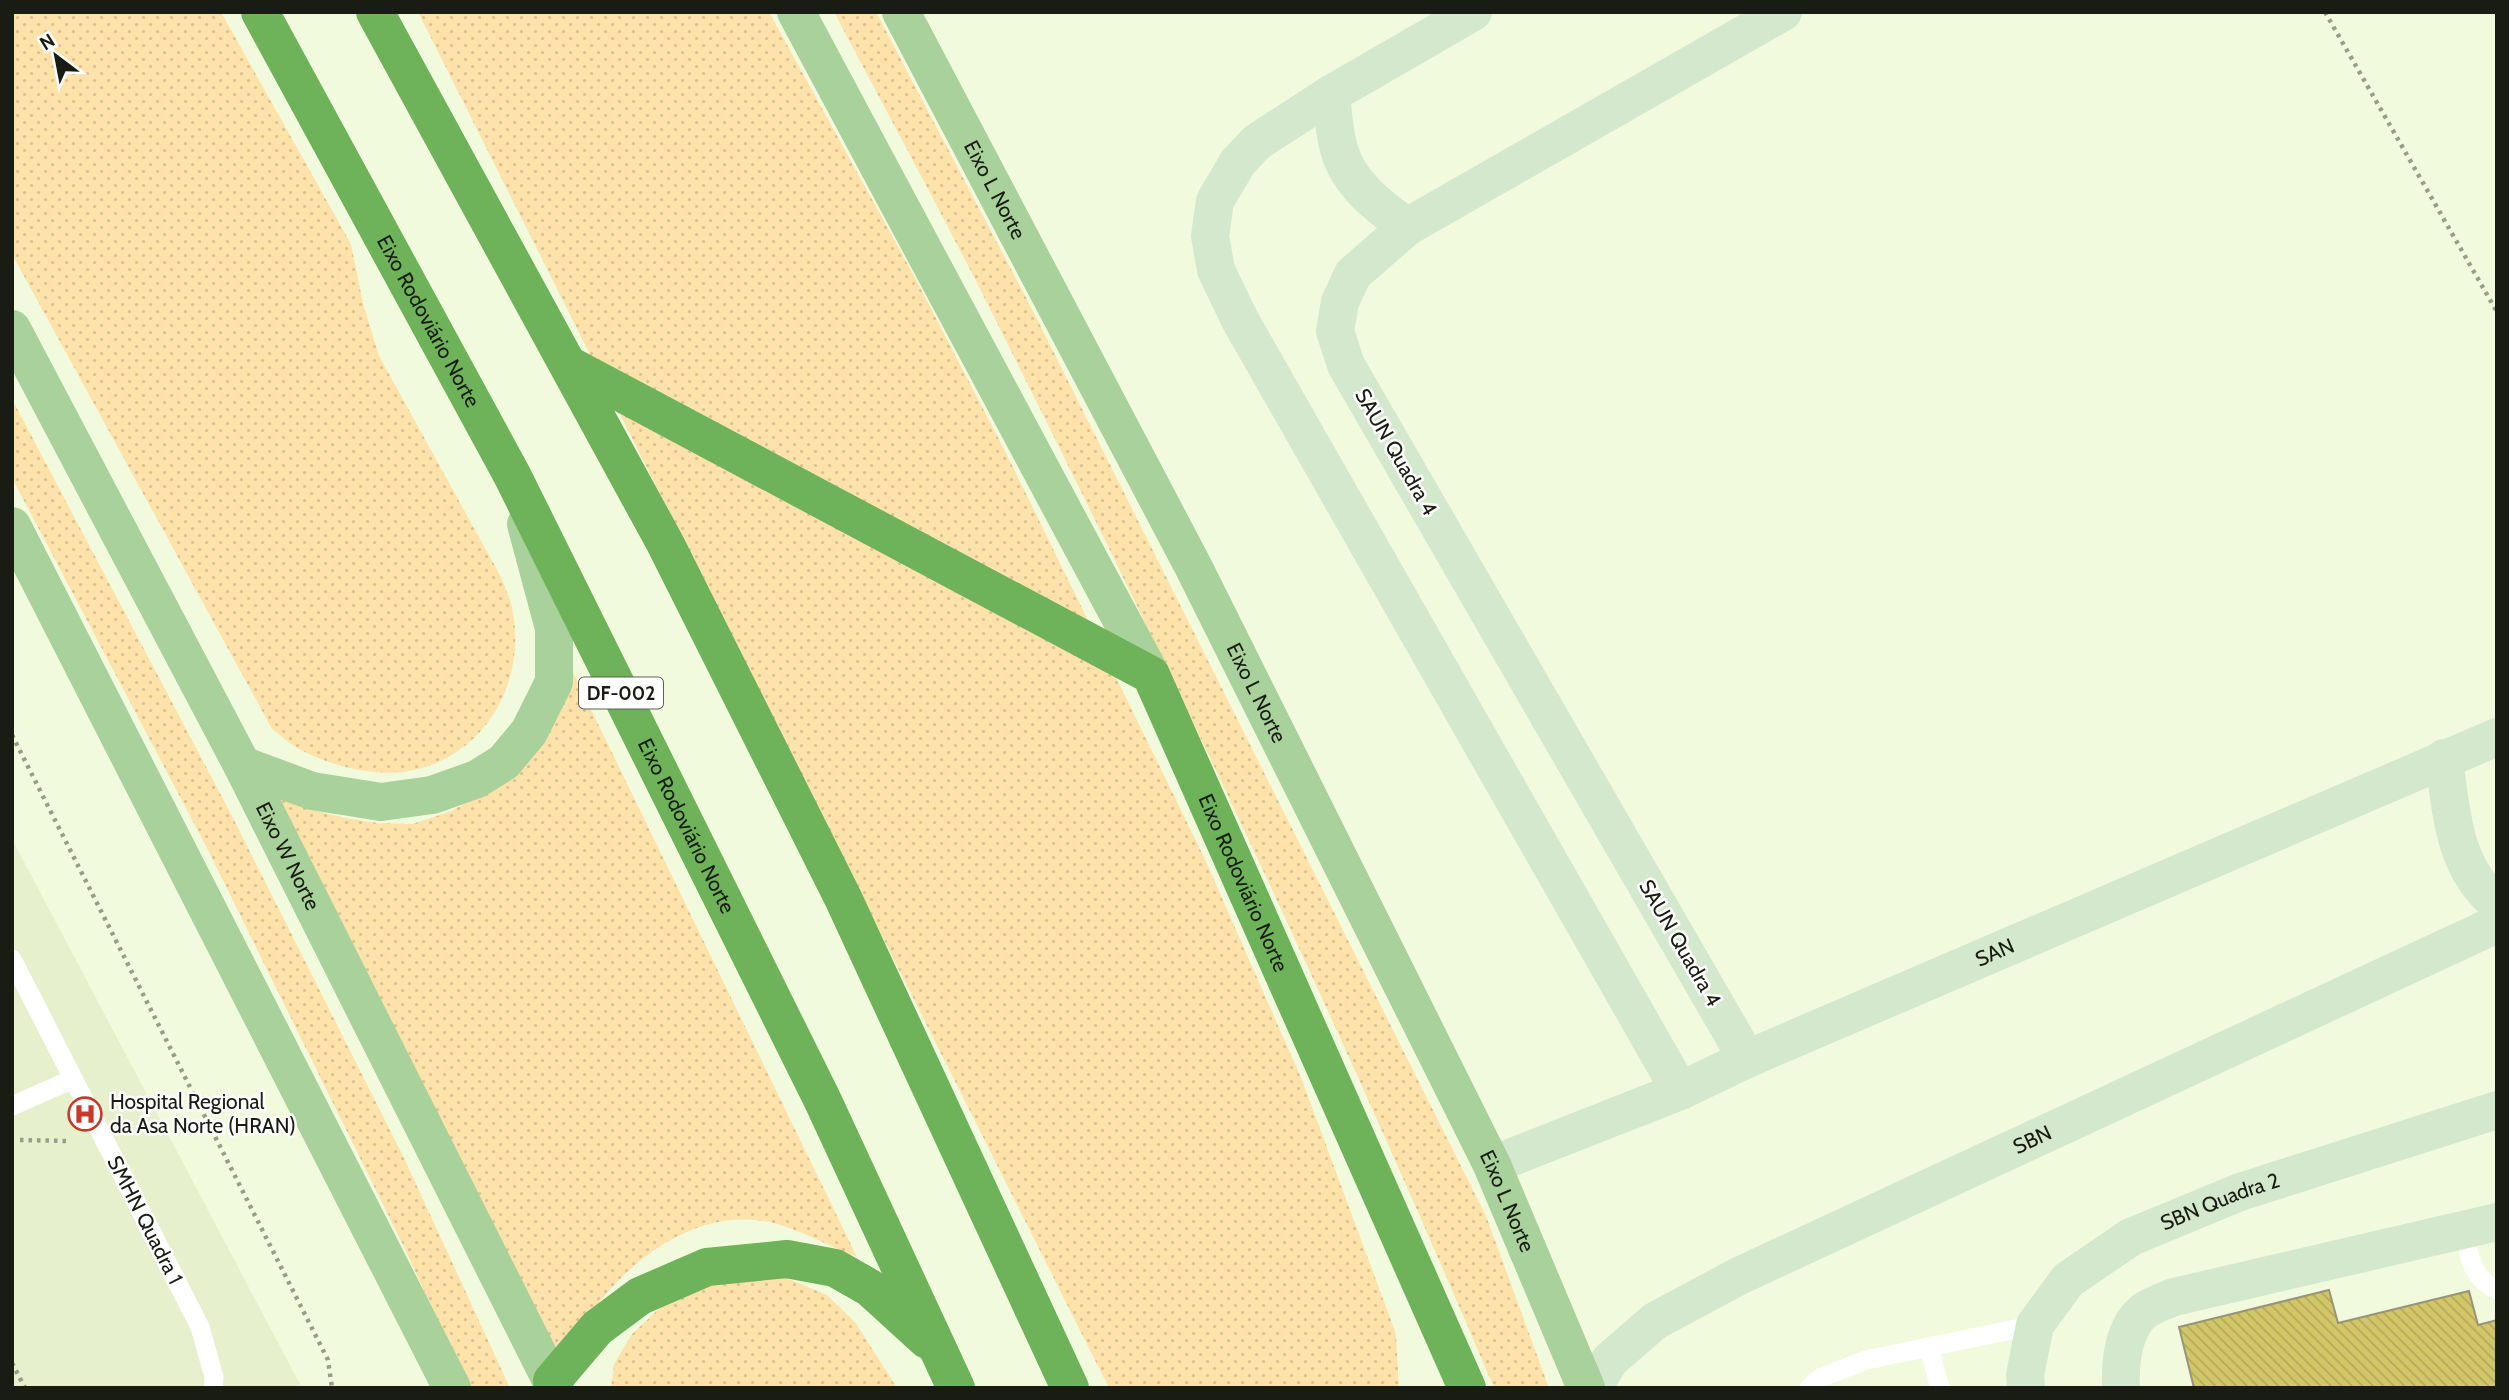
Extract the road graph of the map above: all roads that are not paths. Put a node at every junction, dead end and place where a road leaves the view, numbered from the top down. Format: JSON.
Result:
{"nodes":[{"id":1,"x":260,"y":12,"type":"edge"},
{"id":2,"x":375,"y":12,"type":"edge"},
{"id":3,"x":796,"y":12,"type":"edge"},
{"id":4,"x":901,"y":12,"type":"edge"},
{"id":5,"x":1473,"y":12,"type":"edge"},
{"id":6,"x":1783,"y":12,"type":"edge"},
{"id":7,"x":1331,"y":94,"type":"junction"},
{"id":8,"x":1407,"y":227,"type":"junction"},
{"id":9,"x":12,"y":329,"type":"edge"},
{"id":10,"x":569,"y":365,"type":"junction"},
{"id":11,"x":512,"y":475,"type":"junction"},
{"id":12,"x":12,"y":526,"type":"edge"},
{"id":13,"x":1151,"y":675,"type":"junction"},
{"id":14,"x":2497,"y":737,"type":"edge"},
{"id":15,"x":2444,"y":758,"type":"junction"},
{"id":16,"x":242,"y":765,"type":"junction"},
{"id":17,"x":2497,"y":903,"type":"edge"},
{"id":18,"x":2497,"y":924,"type":"edge"},
{"id":19,"x":12,"y":959,"type":"edge"},
{"id":20,"x":1747,"y":1059,"type":"junction"},
{"id":21,"x":73,"y":1079,"type":"junction"},
{"id":22,"x":1679,"y":1091,"type":"junction"},
{"id":23,"x":12,"y":1106,"type":"edge"},
{"id":24,"x":2497,"y":1110,"type":"edge"},
{"id":25,"x":1492,"y":1165,"type":"junction"},
{"id":26,"x":2480,"y":1226,"type":"edge"},
{"id":27,"x":2497,"y":1290,"type":"edge"},
{"id":28,"x":2035,"y":1325,"type":"junction"},
{"id":29,"x":1444,"y":1333,"type":"junction"},
{"id":30,"x":1929,"y":1347,"type":"junction"},
{"id":31,"x":940,"y":1352,"type":"junction"},
{"id":32,"x":448,"y":1383,"type":"edge"},
{"id":33,"x":554,"y":1384,"type":"edge"},
{"id":34,"x":213,"y":1388,"type":"edge"},
{"id":35,"x":956,"y":1388,"type":"edge"},
{"id":36,"x":1070,"y":1388,"type":"edge"},
{"id":37,"x":1434,"y":1388,"type":"edge"},
{"id":38,"x":1466,"y":1388,"type":"edge"},
{"id":39,"x":1586,"y":1388,"type":"edge"},
{"id":40,"x":1593,"y":1388,"type":"edge"},
{"id":41,"x":1809,"y":1388,"type":"edge"},
{"id":42,"x":1940,"y":1388,"type":"edge"},
{"id":43,"x":2026,"y":1388,"type":"edge"},
{"id":44,"x":2121,"y":1388,"type":"edge"}],
"edges":[{"from":1,"to":11,"type":"highway","name":"Eixo Rodoviário Norte","number":"DF-002"},
{"from":2,"to":10,"type":"highway"},
{"from":3,"to":13,"type":"main road"},
{"from":4,"to":25,"type":"main road","name":"Eixo L Norte"},
{"from":5,"to":7,"type":"street"},
{"from":6,"to":8,"type":"street","name":"SAUN Quadra 4"},
{"from":7,"to":8,"type":"street"},
{"from":7,"to":22,"type":"street"},
{"from":8,"to":20,"type":"street","name":"SAUN Quadra 4"},
{"from":9,"to":16,"type":"main road","name":"Eixo W Norte"},
{"from":10,"to":13,"type":"highway"},
{"from":10,"to":36,"type":"highway"},
{"from":11,"to":16,"type":"main road"},
{"from":11,"to":31,"type":"highway","name":"Eixo Rodoviário Norte","number":"DF-002"},
{"from":12,"to":32,"type":"main road"},
{"from":13,"to":29,"type":"highway","name":"Eixo Rodoviário Norte"},
{"from":14,"to":15,"type":"street","name":"SAN"},
{"from":15,"to":17,"type":"street"},
{"from":15,"to":20,"type":"street","name":"SAN"},
{"from":16,"to":33,"type":"main road","name":"Eixo W Norte"},
{"from":18,"to":40,"type":"street","name":"SBN"},
{"from":19,"to":21,"type":"lane","name":"SMHN Quadra 1"},
{"from":20,"to":22,"type":"street","name":"SAN"},
{"from":21,"to":23,"type":"lane"},
{"from":21,"to":34,"type":"lane","name":"SMHN Quadra 1"},
{"from":22,"to":25,"type":"street","name":"SAN"},
{"from":24,"to":28,"type":"street","name":"SBN Quadra 2"},
{"from":25,"to":39,"type":"main road","name":"Eixo L Norte"},
{"from":26,"to":27,"type":"lane"},
{"from":26,"to":44,"type":"street"},
{"from":28,"to":30,"type":"lane"},
{"from":28,"to":43,"type":"street","name":"SBN Quadra 2"},
{"from":29,"to":37,"type":"highway"},
{"from":29,"to":38,"type":"highway","name":"Eixo Rodoviário Norte"},
{"from":30,"to":41,"type":"lane"},
{"from":30,"to":42,"type":"lane"},
{"from":31,"to":33,"type":"highway"},
{"from":31,"to":35,"type":"highway","name":"Eixo Rodoviário Norte","number":"DF-002"}]}
